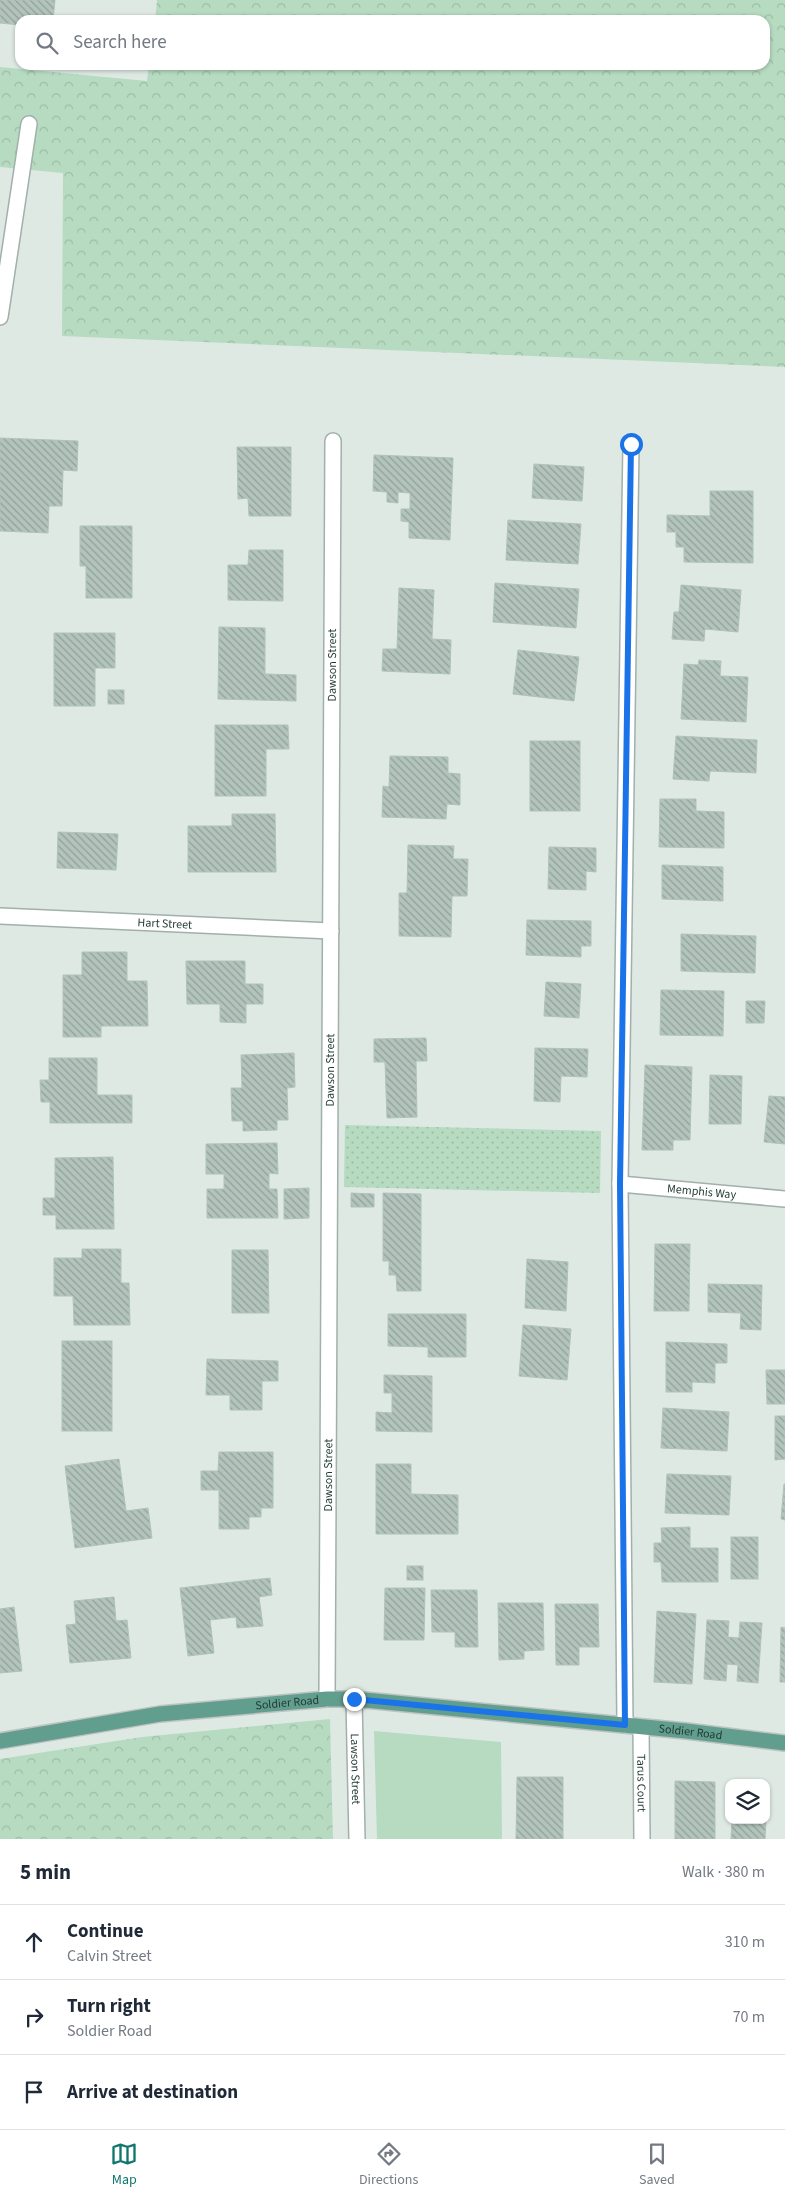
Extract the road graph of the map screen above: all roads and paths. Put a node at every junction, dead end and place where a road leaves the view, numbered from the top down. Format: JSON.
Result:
{"nodes":[{"id":1,"x":29,"y":124,"type":"dead end"},
{"id":2,"x":0,"y":317,"type":"edge"},
{"id":3,"x":333,"y":441,"type":"dead end"},
{"id":4,"x":631,"y":444,"type":"dead end"},
{"id":5,"x":0,"y":916,"type":"edge"},
{"id":6,"x":331,"y":931,"type":"junction"},
{"id":7,"x":620,"y":1184,"type":"junction"},
{"id":8,"x":785,"y":1199,"type":"edge"},
{"id":9,"x":327,"y":1699,"type":"junction"},
{"id":10,"x":354,"y":1699,"type":"junction"},
{"id":11,"x":625,"y":1725,"type":"junction"},
{"id":12,"x":641,"y":1726,"type":"junction"},
{"id":13,"x":0,"y":1740,"type":"edge"},
{"id":14,"x":785,"y":1743,"type":"edge"},
{"id":15,"x":357,"y":1839,"type":"edge"},
{"id":16,"x":642,"y":1839,"type":"edge"}],
"edges":[{"from":1,"to":2,"type":"street"},
{"from":3,"to":6,"type":"street","name":"Dawson Street"},
{"from":4,"to":7,"type":"street"},
{"from":5,"to":6,"type":"street","name":"Hart Street"},
{"from":6,"to":9,"type":"street","name":"Dawson Street"},
{"from":7,"to":8,"type":"street","name":"Memphis Way"},
{"from":7,"to":11,"type":"street"},
{"from":9,"to":10,"type":"main road","name":"Soldier Road"},
{"from":9,"to":13,"type":"main road","name":"Soldier Road"},
{"from":10,"to":11,"type":"main road","name":"Soldier Road"},
{"from":10,"to":15,"type":"street","name":"Lawson Street"},
{"from":11,"to":12,"type":"main road","name":"Soldier Road"},
{"from":12,"to":14,"type":"main road","name":"Soldier Road"},
{"from":12,"to":16,"type":"street","name":"Tarus Court"}]}
